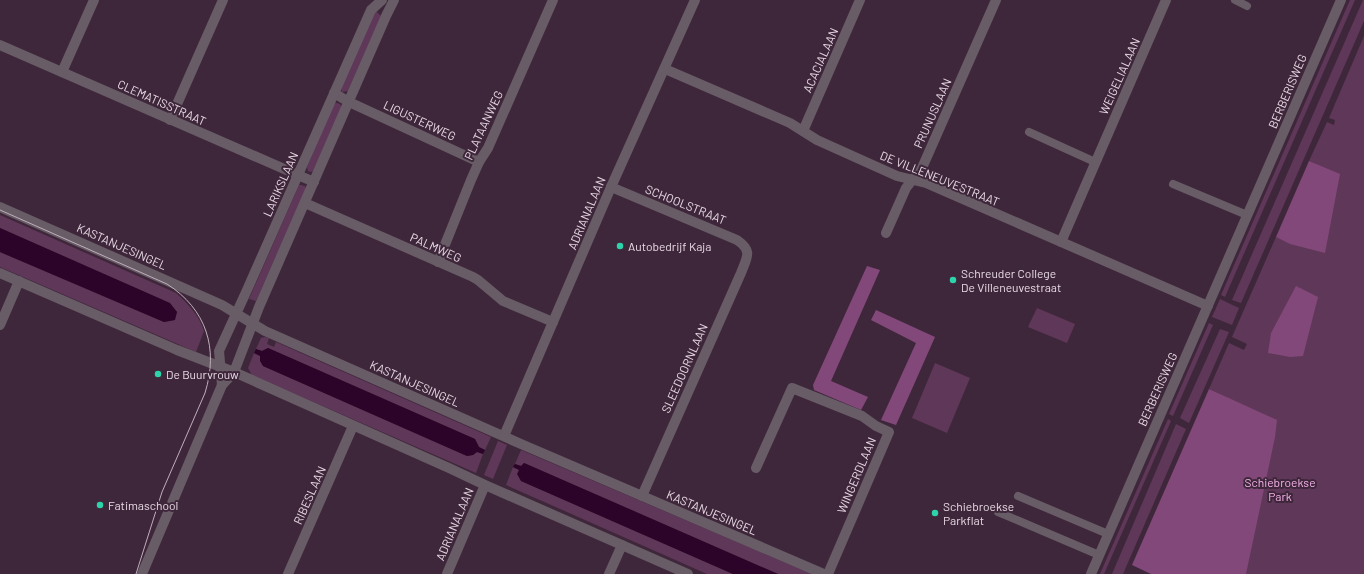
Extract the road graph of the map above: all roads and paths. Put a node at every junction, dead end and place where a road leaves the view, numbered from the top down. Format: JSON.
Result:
{"nodes":[{"id":1,"x":94,"y":0,"type":"edge"},
{"id":2,"x":223,"y":0,"type":"edge"},
{"id":3,"x":382,"y":0,"type":"edge"},
{"id":4,"x":394,"y":0,"type":"edge"},
{"id":5,"x":553,"y":0,"type":"edge"},
{"id":6,"x":695,"y":0,"type":"edge"},
{"id":7,"x":860,"y":0,"type":"edge"},
{"id":8,"x":996,"y":0,"type":"edge"},
{"id":9,"x":1166,"y":0,"type":"edge"},
{"id":10,"x":1235,"y":0,"type":"edge"},
{"id":11,"x":1341,"y":0,"type":"edge"},
{"id":12,"x":1247,"y":6,"type":"dead end"},
{"id":13,"x":0,"y":45,"type":"edge"},
{"id":14,"x":665,"y":69,"type":"junction"},
{"id":15,"x":62,"y":72,"type":"junction"},
{"id":16,"x":334,"y":93,"type":"junction"},
{"id":17,"x":349,"y":102,"type":"junction"},
{"id":18,"x":170,"y":120,"type":"junction"},
{"id":19,"x":803,"y":131,"type":"junction"},
{"id":20,"x":1029,"y":132,"type":"dead end"},
{"id":21,"x":479,"y":162,"type":"junction"},
{"id":22,"x":1095,"y":162,"type":"junction"},
{"id":23,"x":298,"y":176,"type":"junction"},
{"id":24,"x":913,"y":180,"type":"junction"},
{"id":25,"x":314,"y":182,"type":"junction"},
{"id":26,"x":1173,"y":184,"type":"dead end"},
{"id":27,"x":612,"y":187,"type":"junction"},
{"id":28,"x":304,"y":203,"type":"junction"},
{"id":29,"x":0,"y":207,"type":"edge"},
{"id":30,"x":1247,"y":215,"type":"junction"},
{"id":31,"x":886,"y":233,"type":"dead end"},
{"id":32,"x":1061,"y":242,"type":"junction"},
{"id":33,"x":748,"y":250,"type":"joint"},
{"id":34,"x":438,"y":262,"type":"junction"},
{"id":35,"x":0,"y":273,"type":"edge"},
{"id":36,"x":19,"y":281,"type":"junction"},
{"id":37,"x":1208,"y":306,"type":"junction"},
{"id":38,"x":236,"y":313,"type":"junction"},
{"id":39,"x":553,"y":322,"type":"junction"},
{"id":40,"x":253,"y":324,"type":"junction"},
{"id":41,"x":0,"y":325,"type":"edge"},
{"id":42,"x":221,"y":367,"type":"junction"},
{"id":43,"x":234,"y":372,"type":"junction"},
{"id":44,"x":222,"y":385,"type":"junction"},
{"id":45,"x":353,"y":426,"type":"junction"},
{"id":46,"x":504,"y":436,"type":"junction"},
{"id":47,"x":756,"y":468,"type":"dead end"},
{"id":48,"x":485,"y":485,"type":"junction"},
{"id":49,"x":642,"y":496,"type":"junction"},
{"id":50,"x":1018,"y":496,"type":"dead end"},
{"id":51,"x":998,"y":512,"type":"dead end"},
{"id":52,"x":1108,"y":534,"type":"junction"},
{"id":53,"x":622,"y":545,"type":"junction"},
{"id":54,"x":1100,"y":555,"type":"junction"},
{"id":55,"x":142,"y":574,"type":"edge"},
{"id":56,"x":288,"y":574,"type":"edge"},
{"id":57,"x":446,"y":574,"type":"edge"},
{"id":58,"x":609,"y":574,"type":"edge"},
{"id":59,"x":688,"y":574,"type":"edge"},
{"id":60,"x":824,"y":574,"type":"edge"},
{"id":61,"x":828,"y":574,"type":"edge"},
{"id":62,"x":1091,"y":574,"type":"edge"}],
"edges":[{"from":1,"to":15,"type":"street"},
{"from":2,"to":18,"type":"street"},
{"from":3,"to":16,"type":"street","name":"LARIKSLAAN"},
{"from":4,"to":17,"type":"street","name":"LARIKSLAAN"},
{"from":5,"to":21,"type":"street","name":"PLATAANWEG"},
{"from":6,"to":14,"type":"street","name":"ADRIANALAAN"},
{"from":7,"to":19,"type":"street","name":"ACACIALAAN"},
{"from":8,"to":24,"type":"street","name":"PRUNUSLAAN"},
{"from":9,"to":22,"type":"street","name":"WEIGELIALAAN"},
{"from":10,"to":12,"type":"lane"},
{"from":11,"to":30,"type":"street","name":"BERBERISWEG"},
{"from":13,"to":15,"type":"street","name":"CLEMATISSTRAAT"},
{"from":14,"to":19,"type":"street","name":"DE VILLENEUVESTRAAT"},
{"from":14,"to":27,"type":"street","name":"ADRIANALAAN"},
{"from":15,"to":18,"type":"street","name":"CLEMATISSTRAAT"},
{"from":16,"to":17,"type":"street","name":"LIGUSTERWEG"},
{"from":16,"to":23,"type":"street","name":"LARIKSLAAN"},
{"from":17,"to":21,"type":"street","name":"LIGUSTERWEG"},
{"from":17,"to":25,"type":"street","name":"LARIKSLAAN"},
{"from":18,"to":23,"type":"street","name":"CLEMATISSTRAAT"},
{"from":19,"to":24,"type":"street","name":"DE VILLENEUVESTRAAT"},
{"from":20,"to":22,"type":"lane"},
{"from":21,"to":34,"type":"street","name":"PLATAANWEG"},
{"from":22,"to":32,"type":"street","name":"WEIGELIALAAN"},
{"from":23,"to":25,"type":"street","name":"CLEMATISSTRAAT"},
{"from":23,"to":38,"type":"street","name":"LARIKSLAAN"},
{"from":24,"to":31,"type":"street","name":"PRUNUSLAAN"},
{"from":24,"to":32,"type":"street","name":"DE VILLENEUVESTRAAT"},
{"from":25,"to":28,"type":"street","name":"LARIKSLAAN"},
{"from":26,"to":30,"type":"lane"},
{"from":27,"to":33,"type":"street","name":"SCHOOLSTRAAT"},
{"from":27,"to":39,"type":"street","name":"ADRIANALAAN"},
{"from":28,"to":34,"type":"street","name":"PALMWEG"},
{"from":28,"to":40,"type":"street","name":"LARIKSLAAN"},
{"from":29,"to":38,"type":"street","name":"KASTANJESINGEL"},
{"from":30,"to":37,"type":"street","name":"BERBERISWEG"},
{"from":32,"to":37,"type":"street","name":"DE VILLENEUVESTRAAT"},
{"from":33,"to":49,"type":"street","name":"SLEEDOORNLAAN"},
{"from":34,"to":39,"type":"street","name":"PALMWEG"},
{"from":35,"to":36,"type":"street"},
{"from":36,"to":41,"type":"street"},
{"from":36,"to":42,"type":"street"},
{"from":37,"to":52,"type":"street","name":"BERBERISWEG"},
{"from":38,"to":40,"type":"street","name":"KASTANJESINGEL"},
{"from":38,"to":42,"type":"street","name":"LARIKSLAAN"},
{"from":39,"to":46,"type":"street","name":"ADRIANALAAN"},
{"from":40,"to":43,"type":"street","name":"LARIKSLAAN"},
{"from":40,"to":46,"type":"street","name":"KASTANJESINGEL"},
{"from":42,"to":43,"type":"street"},
{"from":42,"to":44,"type":"street","name":"LARIKSLAAN"},
{"from":43,"to":44,"type":"street","name":"LARIKSLAAN"},
{"from":43,"to":45,"type":"street"},
{"from":44,"to":55,"type":"street","name":"LARIKSLAAN"},
{"from":45,"to":48,"type":"street"},
{"from":45,"to":56,"type":"street","name":"RIBESLAAN"},
{"from":46,"to":49,"type":"street","name":"KASTANJESINGEL"},
{"from":47,"to":61,"type":"street","name":"WINGERDLAAN"},
{"from":48,"to":53,"type":"street"},
{"from":48,"to":57,"type":"street","name":"ADRIANALAAN"},
{"from":49,"to":60,"type":"street","name":"KASTANJESINGEL"},
{"from":50,"to":52,"type":"lane"},
{"from":51,"to":54,"type":"lane"},
{"from":52,"to":54,"type":"street","name":"BERBERISWEG"},
{"from":53,"to":58,"type":"street"},
{"from":53,"to":59,"type":"street"},
{"from":54,"to":62,"type":"street","name":"BERBERISWEG"}]}
